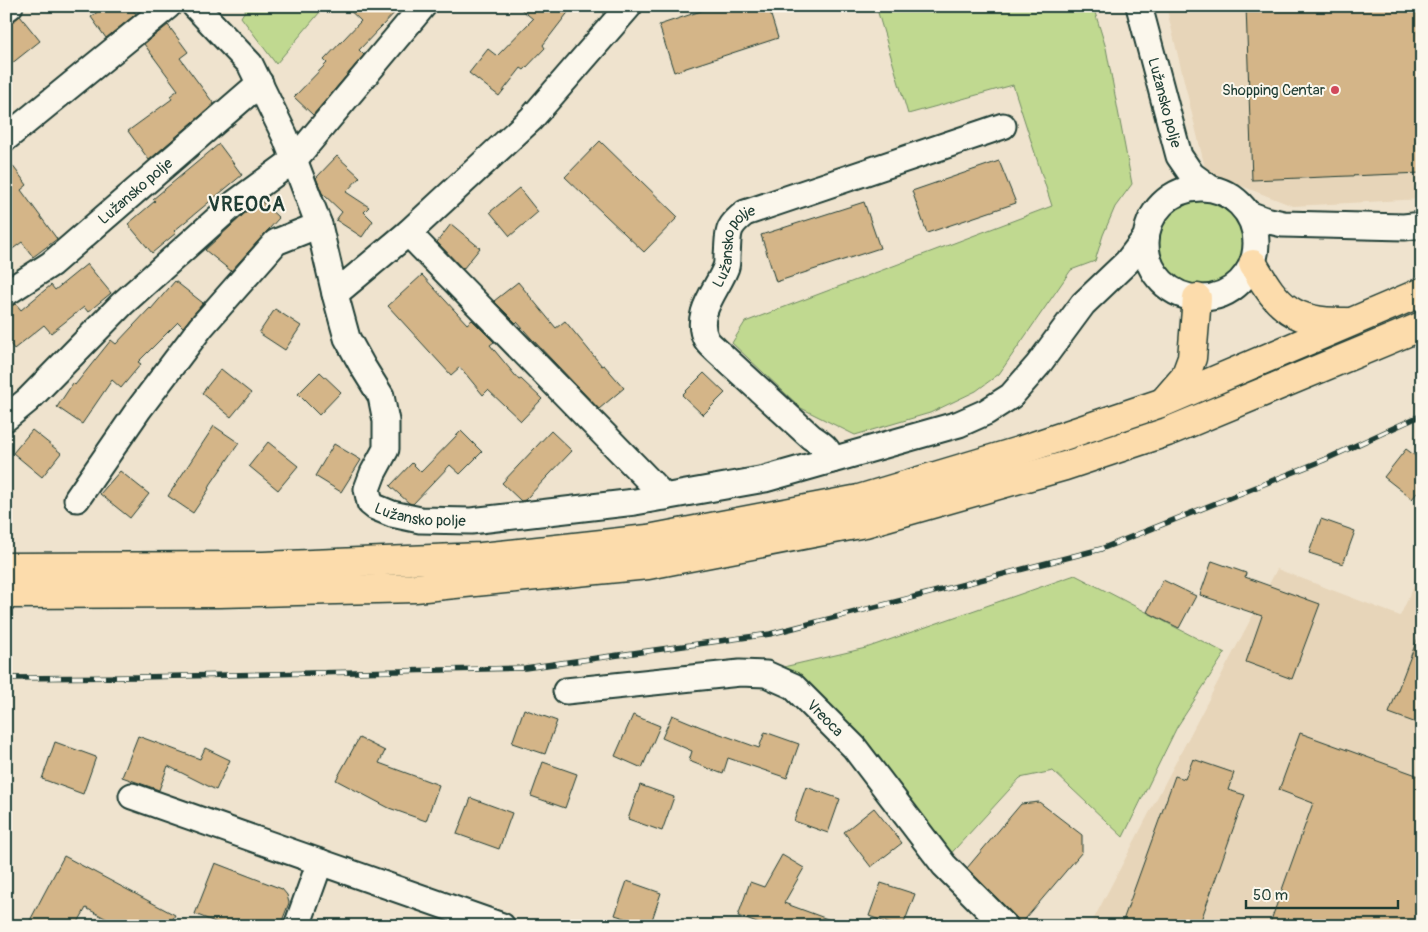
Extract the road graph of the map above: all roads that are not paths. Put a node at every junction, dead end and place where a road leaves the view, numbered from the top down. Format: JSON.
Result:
{"nodes":[{"id":1,"x":10,"y":6,"type":"edge"},
{"id":2,"x":168,"y":6,"type":"edge"},
{"id":3,"x":196,"y":6,"type":"edge"},
{"id":4,"x":423,"y":6,"type":"edge"},
{"id":5,"x":629,"y":6,"type":"edge"},
{"id":6,"x":1139,"y":6,"type":"edge"},
{"id":7,"x":6,"y":9,"type":"edge"},
{"id":8,"x":260,"y":83,"type":"junction"},
{"id":9,"x":1003,"y":126,"type":"dead end"},
{"id":10,"x":6,"y":138,"type":"edge"},
{"id":11,"x":1179,"y":156,"type":"junction"},
{"id":12,"x":295,"y":160,"type":"junction"},
{"id":13,"x":1210,"y":188,"type":"junction"},
{"id":14,"x":1167,"y":200,"type":"junction"},
{"id":15,"x":1249,"y":214,"type":"junction"},
{"id":16,"x":1283,"y":224,"type":"junction"},
{"id":17,"x":319,"y":225,"type":"junction"},
{"id":18,"x":1422,"y":225,"type":"edge"},
{"id":19,"x":408,"y":233,"type":"junction"},
{"id":20,"x":1146,"y":237,"type":"junction"},
{"id":21,"x":1255,"y":254,"type":"junction"},
{"id":22,"x":1108,"y":280,"type":"junction"},
{"id":23,"x":1162,"y":281,"type":"junction"},
{"id":24,"x":1422,"y":292,"type":"edge"},
{"id":25,"x":6,"y":293,"type":"edge"},
{"id":26,"x":335,"y":294,"type":"junction"},
{"id":27,"x":1197,"y":298,"type":"junction"},
{"id":28,"x":1350,"y":322,"type":"junction"},
{"id":29,"x":1422,"y":326,"type":"edge"},
{"id":30,"x":1164,"y":402,"type":"junction"},
{"id":31,"x":6,"y":418,"type":"edge"},
{"id":32,"x":832,"y":460,"type":"junction"},
{"id":33,"x":665,"y":497,"type":"junction"},
{"id":34,"x":77,"y":499,"type":"dead end"},
{"id":35,"x":6,"y":567,"type":"edge"},
{"id":36,"x":6,"y":594,"type":"edge"},
{"id":37,"x":566,"y":691,"type":"dead end"},
{"id":38,"x":132,"y":796,"type":"dead end"},
{"id":39,"x":320,"y":862,"type":"junction"},
{"id":40,"x":298,"y":926,"type":"edge"},
{"id":41,"x":502,"y":926,"type":"edge"},
{"id":42,"x":1005,"y":926,"type":"edge"}],
"edges":[{"from":1,"to":7,"type":"street"},
{"from":2,"to":10,"type":"street"},
{"from":3,"to":8,"type":"street","name":"Lužansko polje"},
{"from":4,"to":12,"type":"street"},
{"from":5,"to":19,"type":"street"},
{"from":6,"to":11,"type":"street","name":"Lužansko polje"},
{"from":8,"to":12,"type":"street","name":"Lužansko polje"},
{"from":8,"to":25,"type":"street","name":"Lužansko polje"},
{"from":9,"to":32,"type":"street","name":"Lužansko polje"},
{"from":11,"to":13,"type":"street","name":"Lužansko polje"},
{"from":11,"to":14,"type":"street"},
{"from":12,"to":17,"type":"street","name":"Lužansko polje"},
{"from":12,"to":31,"type":"street"},
{"from":13,"to":14,"type":"street"},
{"from":13,"to":15,"type":"street"},
{"from":14,"to":20,"type":"street"},
{"from":15,"to":16,"type":"street"},
{"from":15,"to":21,"type":"street"},
{"from":16,"to":18,"type":"street"},
{"from":16,"to":21,"type":"street"},
{"from":17,"to":26,"type":"street","name":"Lužansko polje"},
{"from":17,"to":34,"type":"street"},
{"from":19,"to":26,"type":"street"},
{"from":19,"to":33,"type":"street"},
{"from":20,"to":22,"type":"street","name":"Lužansko polje"},
{"from":20,"to":23,"type":"street"},
{"from":21,"to":27,"type":"street"},
{"from":21,"to":28,"type":"highway"},
{"from":22,"to":23,"type":"street"},
{"from":22,"to":32,"type":"street","name":"Lužansko polje"},
{"from":23,"to":27,"type":"street"},
{"from":24,"to":28,"type":"highway"},
{"from":26,"to":33,"type":"street","name":"Lužansko polje"},
{"from":27,"to":30,"type":"highway"},
{"from":28,"to":30,"type":"highway"},
{"from":29,"to":36,"type":"highway"},
{"from":30,"to":35,"type":"highway"},
{"from":32,"to":33,"type":"street","name":"Lužansko polje"},
{"from":37,"to":42,"type":"street","name":"Vreoca"},
{"from":38,"to":39,"type":"street"},
{"from":39,"to":40,"type":"street"},
{"from":39,"to":41,"type":"street"}]}
